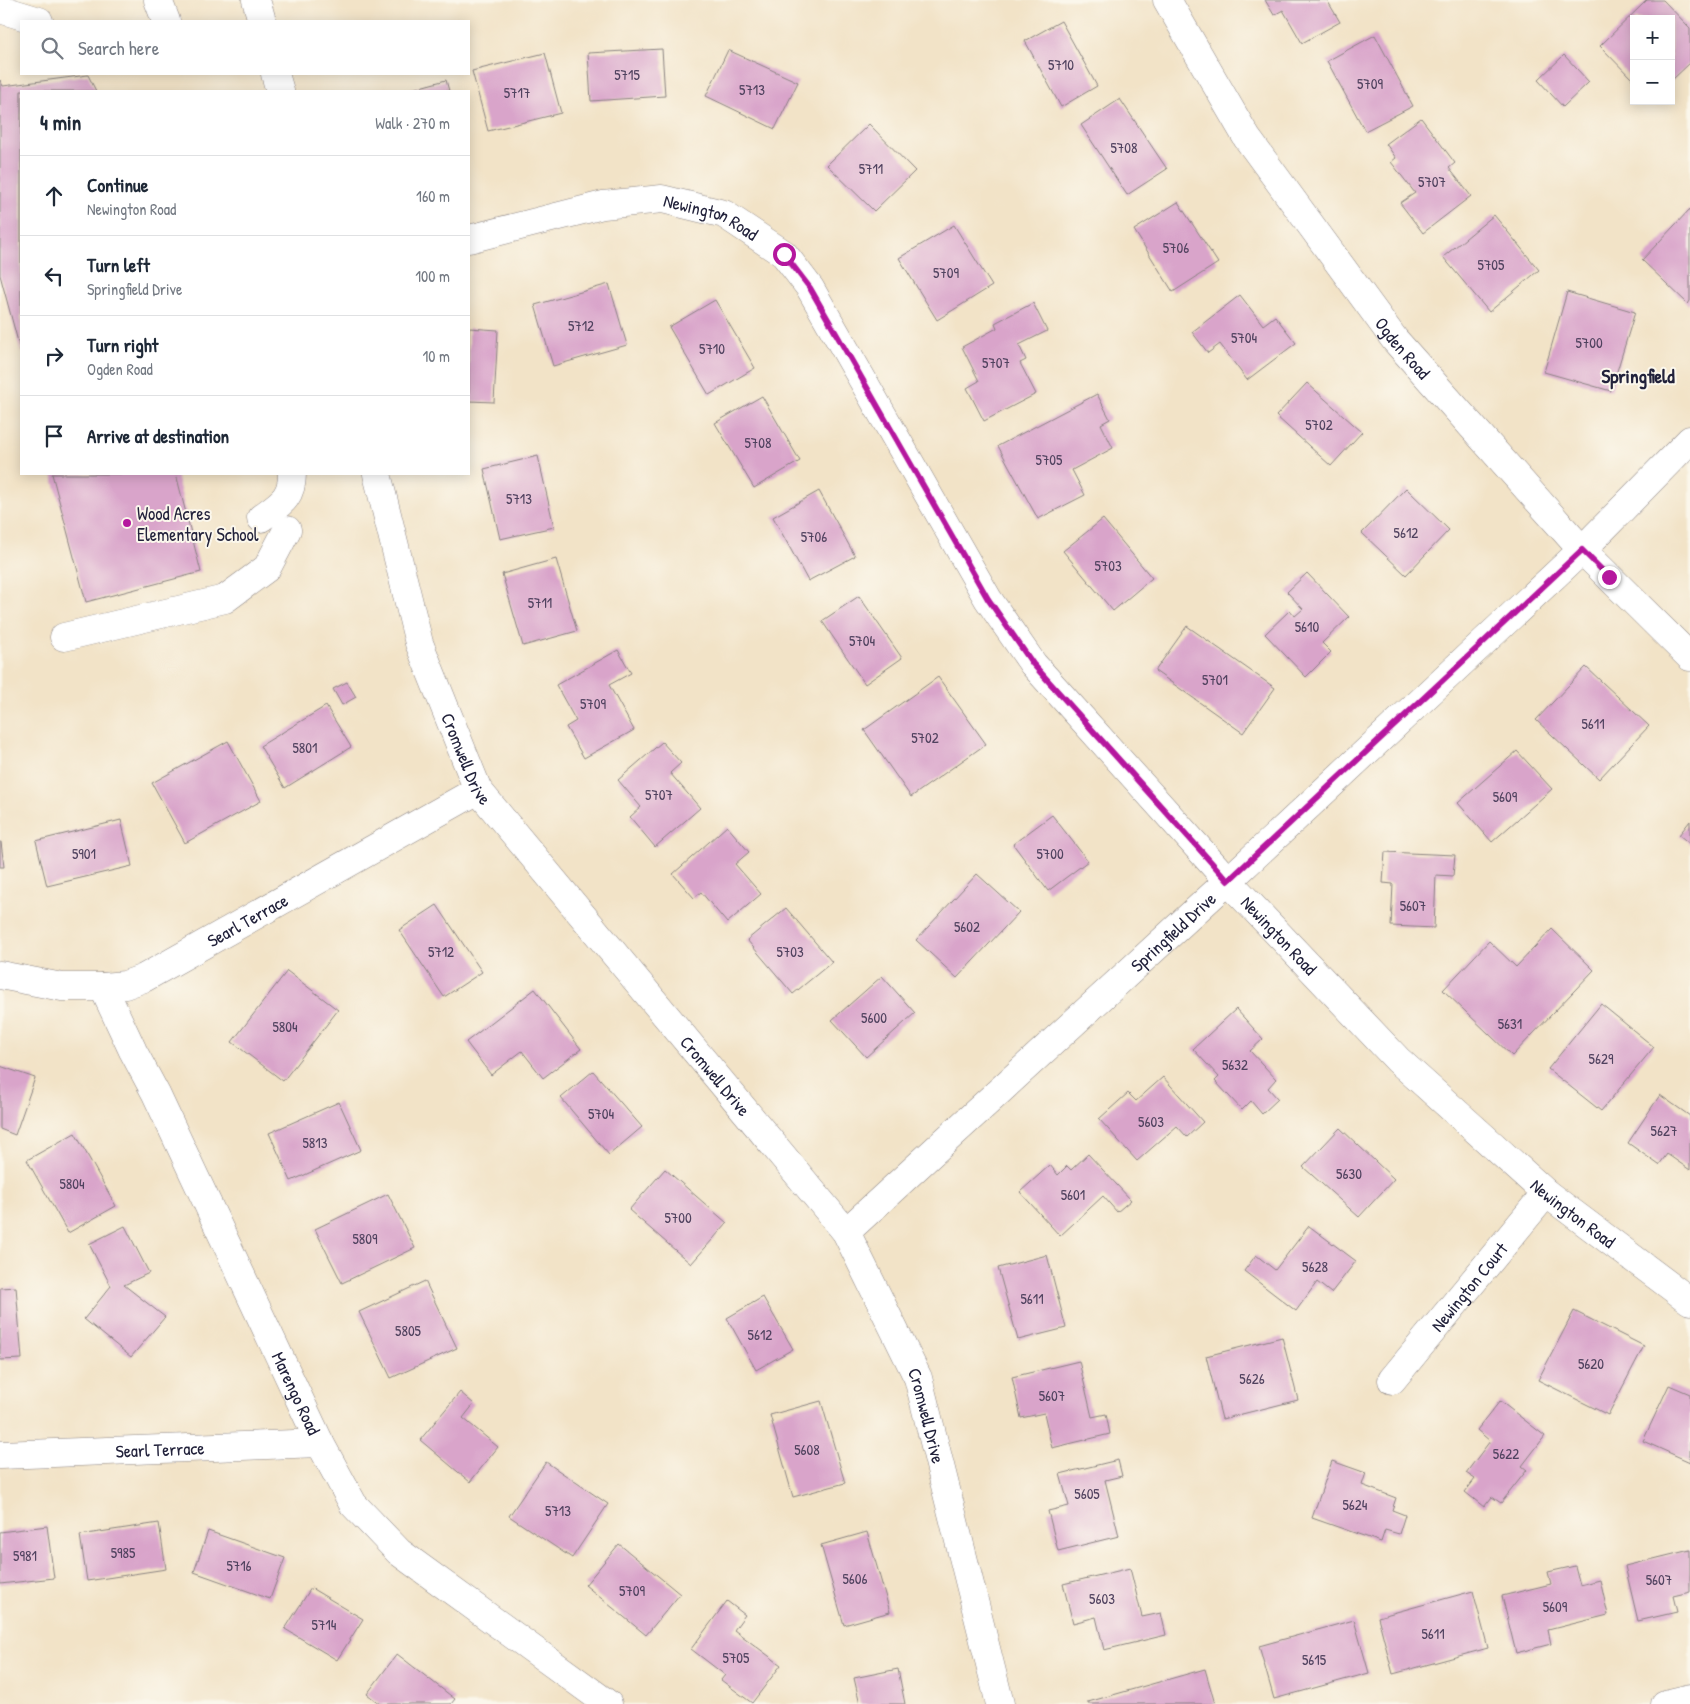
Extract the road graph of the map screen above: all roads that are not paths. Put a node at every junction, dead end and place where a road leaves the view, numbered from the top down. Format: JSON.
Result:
{"nodes":[{"id":1,"x":158,"y":0,"type":"edge"},
{"id":2,"x":1167,"y":0,"type":"edge"},
{"id":3,"x":0,"y":9,"type":"edge"},
{"id":4,"x":36,"y":20,"type":"edge"},
{"id":5,"x":166,"y":20,"type":"edge"},
{"id":6,"x":275,"y":75,"type":"edge"},
{"id":7,"x":280,"y":90,"type":"edge"},
{"id":8,"x":470,"y":239,"type":"edge"},
{"id":9,"x":1690,"y":440,"type":"edge"},
{"id":10,"x":292,"y":475,"type":"edge"},
{"id":11,"x":377,"y":475,"type":"edge"},
{"id":12,"x":261,"y":518,"type":"dead end"},
{"id":13,"x":287,"y":530,"type":"dead end"},
{"id":14,"x":1582,"y":550,"type":"junction"},
{"id":15,"x":64,"y":637,"type":"dead end"},
{"id":16,"x":1690,"y":657,"type":"edge"},
{"id":17,"x":478,"y":790,"type":"junction"},
{"id":18,"x":1228,"y":881,"type":"junction"},
{"id":19,"x":0,"y":975,"type":"edge"},
{"id":20,"x":103,"y":987,"type":"junction"},
{"id":21,"x":1546,"y":1192,"type":"junction"},
{"id":22,"x":846,"y":1232,"type":"junction"},
{"id":23,"x":1690,"y":1300,"type":"edge"},
{"id":24,"x":1392,"y":1380,"type":"dead end"},
{"id":25,"x":320,"y":1443,"type":"junction"},
{"id":26,"x":0,"y":1455,"type":"edge"},
{"id":27,"x":1690,"y":1698,"type":"edge"},
{"id":28,"x":608,"y":1704,"type":"edge"},
{"id":29,"x":1000,"y":1704,"type":"edge"},
{"id":30,"x":1665,"y":1704,"type":"edge"}],
"edges":[{"from":1,"to":5,"type":"street"},
{"from":2,"to":14,"type":"street","name":"Ogden Road"},
{"from":3,"to":4,"type":"street"},
{"from":6,"to":7,"type":"street"},
{"from":8,"to":18,"type":"street","name":"Newington Road"},
{"from":9,"to":14,"type":"street","name":"Springfield Drive"},
{"from":10,"to":12,"type":"street"},
{"from":11,"to":17,"type":"street","name":"Cromwell Drive"},
{"from":13,"to":15,"type":"street"},
{"from":14,"to":16,"type":"street","name":"Ogden Road"},
{"from":14,"to":18,"type":"street","name":"Springfield Drive"},
{"from":17,"to":20,"type":"street","name":"Searl Terrace"},
{"from":17,"to":22,"type":"street","name":"Cromwell Drive"},
{"from":18,"to":21,"type":"street","name":"Newington Road"},
{"from":18,"to":22,"type":"street","name":"Springfield Drive"},
{"from":19,"to":20,"type":"street","name":"Searl Terrace"},
{"from":20,"to":25,"type":"street","name":"Marengo Road"},
{"from":21,"to":23,"type":"street","name":"Newington Road"},
{"from":21,"to":24,"type":"street","name":"Newington Court"},
{"from":22,"to":29,"type":"street","name":"Cromwell Drive"},
{"from":25,"to":26,"type":"street","name":"Searl Terrace"},
{"from":25,"to":28,"type":"street","name":"Marengo Road"},
{"from":27,"to":30,"type":"street"}]}
